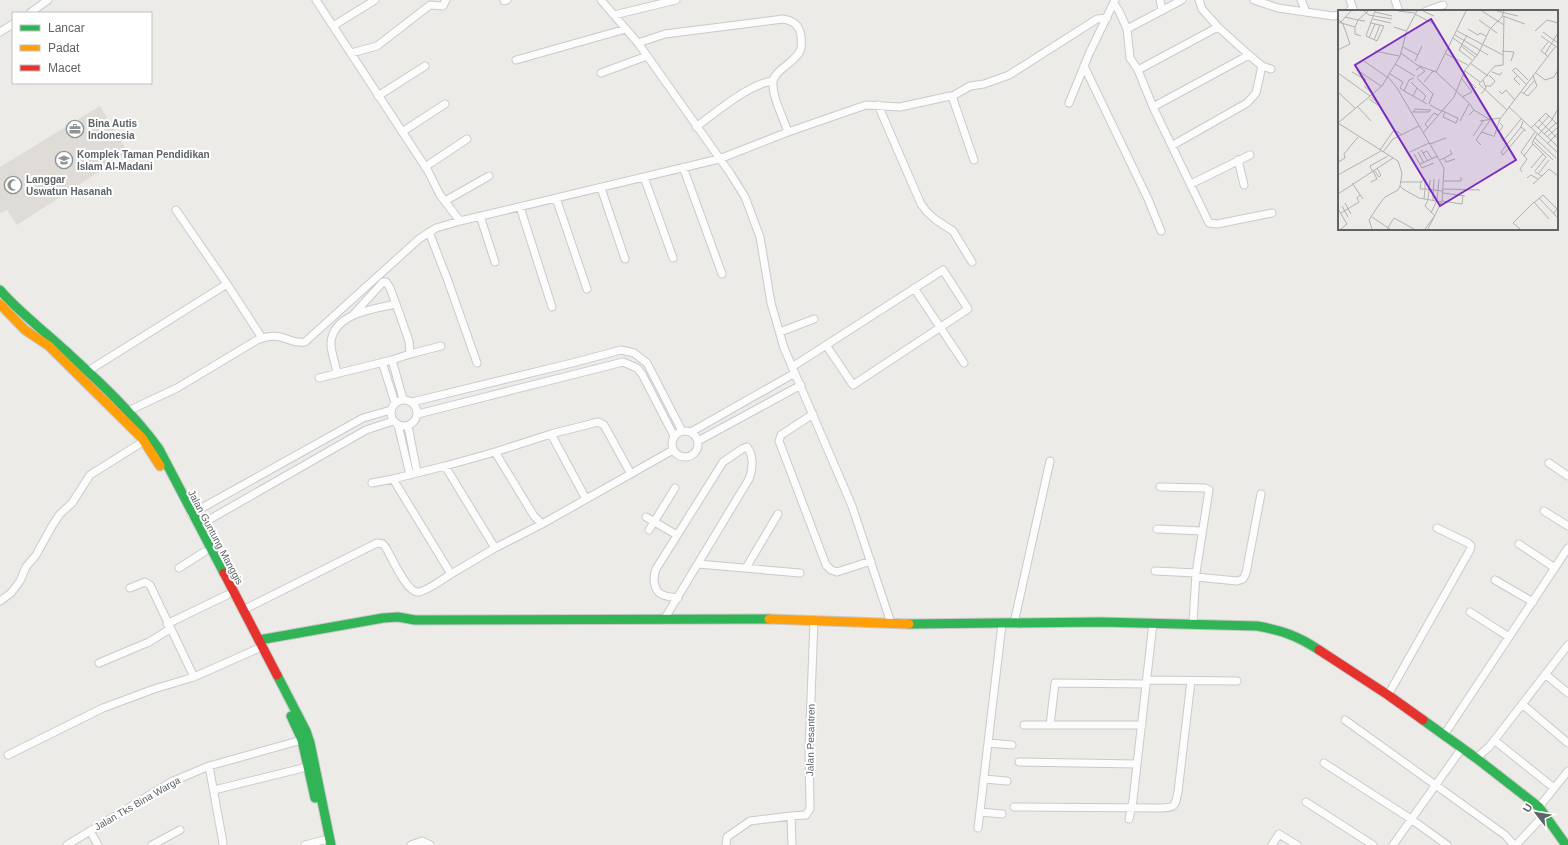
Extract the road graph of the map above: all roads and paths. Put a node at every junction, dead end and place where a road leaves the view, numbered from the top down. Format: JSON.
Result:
{"nodes":[{"id":1,"x":48,"y":0,"type":"edge"},
{"id":2,"x":316,"y":0,"type":"edge"},
{"id":3,"x":375,"y":0,"type":"edge"},
{"id":4,"x":446,"y":0,"type":"edge"},
{"id":5,"x":601,"y":0,"type":"edge"},
{"id":6,"x":676,"y":0,"type":"edge"},
{"id":7,"x":1160,"y":0,"type":"edge"},
{"id":8,"x":1182,"y":0,"type":"edge"},
{"id":9,"x":1199,"y":0,"type":"edge"},
{"id":10,"x":1254,"y":0,"type":"edge"},
{"id":11,"x":1301,"y":0,"type":"edge"},
{"id":12,"x":1350,"y":0,"type":"edge"},
{"id":13,"x":1395,"y":0,"type":"edge"},
{"id":14,"x":1114,"y":2,"type":"edge"},
{"id":15,"x":1443,"y":5,"type":"edge"},
{"id":16,"x":1162,"y":10,"type":"junction"},
{"id":17,"x":1351,"y":10,"type":"edge"},
{"id":18,"x":1399,"y":10,"type":"edge"},
{"id":19,"x":1429,"y":10,"type":"edge"},
{"id":20,"x":31,"y":12,"type":"edge"},
{"id":21,"x":1306,"y":12,"type":"junction"},
{"id":22,"x":614,"y":15,"type":"junction"},
{"id":23,"x":1338,"y":15,"type":"edge"},
{"id":24,"x":1107,"y":18,"type":"junction"},
{"id":25,"x":12,"y":25,"type":"edge"},
{"id":26,"x":333,"y":26,"type":"junction"},
{"id":27,"x":1218,"y":27,"type":"junction"},
{"id":28,"x":626,"y":29,"type":"junction"},
{"id":29,"x":1127,"y":29,"type":"junction"},
{"id":30,"x":0,"y":32,"type":"edge"},
{"id":31,"x":638,"y":43,"type":"junction"},
{"id":32,"x":351,"y":53,"type":"junction"},
{"id":33,"x":647,"y":56,"type":"junction"},
{"id":34,"x":1249,"y":56,"type":"junction"},
{"id":35,"x":516,"y":60,"type":"dead end"},
{"id":36,"x":425,"y":66,"type":"dead end"},
{"id":37,"x":1084,"y":66,"type":"junction"},
{"id":38,"x":1262,"y":66,"type":"junction"},
{"id":39,"x":1271,"y":69,"type":"dead end"},
{"id":40,"x":1138,"y":70,"type":"junction"},
{"id":41,"x":601,"y":73,"type":"dead end"},
{"id":42,"x":772,"y":81,"type":"junction"},
{"id":43,"x":378,"y":96,"type":"junction"},
{"id":44,"x":951,"y":97,"type":"junction"},
{"id":45,"x":1069,"y":102,"type":"dead end"},
{"id":46,"x":445,"y":104,"type":"dead end"},
{"id":47,"x":878,"y":105,"type":"junction"},
{"id":48,"x":1154,"y":107,"type":"junction"},
{"id":49,"x":696,"y":127,"type":"junction"},
{"id":50,"x":402,"y":132,"type":"junction"},
{"id":51,"x":788,"y":132,"type":"junction"},
{"id":52,"x":467,"y":139,"type":"dead end"},
{"id":53,"x":1173,"y":145,"type":"junction"},
{"id":54,"x":1250,"y":155,"type":"dead end"},
{"id":55,"x":719,"y":159,"type":"junction"},
{"id":56,"x":974,"y":160,"type":"dead end"},
{"id":57,"x":1238,"y":160,"type":"junction"},
{"id":58,"x":425,"y":167,"type":"junction"},
{"id":59,"x":683,"y":167,"type":"junction"},
{"id":60,"x":489,"y":176,"type":"dead end"},
{"id":61,"x":644,"y":177,"type":"junction"},
{"id":62,"x":1190,"y":184,"type":"junction"},
{"id":63,"x":1244,"y":184,"type":"dead end"},
{"id":64,"x":601,"y":188,"type":"junction"},
{"id":65,"x":556,"y":198,"type":"junction"},
{"id":66,"x":445,"y":201,"type":"junction"},
{"id":67,"x":520,"y":207,"type":"junction"},
{"id":68,"x":176,"y":210,"type":"dead end"},
{"id":69,"x":1272,"y":213,"type":"dead end"},
{"id":70,"x":480,"y":216,"type":"junction"},
{"id":71,"x":460,"y":221,"type":"junction"},
{"id":72,"x":1161,"y":231,"type":"dead end"},
{"id":73,"x":429,"y":232,"type":"junction"},
{"id":74,"x":673,"y":258,"type":"dead end"},
{"id":75,"x":626,"y":259,"type":"dead end"},
{"id":76,"x":495,"y":262,"type":"dead end"},
{"id":77,"x":972,"y":262,"type":"dead end"},
{"id":78,"x":722,"y":274,"type":"dead end"},
{"id":79,"x":228,"y":284,"type":"junction"},
{"id":80,"x":914,"y":288,"type":"junction"},
{"id":81,"x":587,"y":289,"type":"dead end"},
{"id":82,"x":0,"y":290,"type":"edge"},
{"id":83,"x":0,"y":304,"type":"edge"},
{"id":84,"x":396,"y":304,"type":"junction"},
{"id":85,"x":552,"y":307,"type":"dead end"},
{"id":86,"x":352,"y":316,"type":"junction"},
{"id":87,"x":814,"y":319,"type":"dead end"},
{"id":88,"x":940,"y":327,"type":"junction"},
{"id":89,"x":780,"y":332,"type":"junction"},
{"id":90,"x":262,"y":338,"type":"junction"},
{"id":91,"x":826,"y":345,"type":"junction"},
{"id":92,"x":441,"y":346,"type":"dead end"},
{"id":93,"x":410,"y":354,"type":"junction"},
{"id":94,"x":392,"y":360,"type":"junction"},
{"id":95,"x":382,"y":362,"type":"junction"},
{"id":96,"x":477,"y":363,"type":"dead end"},
{"id":97,"x":964,"y":363,"type":"dead end"},
{"id":98,"x":794,"y":370,"type":"junction"},
{"id":99,"x":88,"y":372,"type":"junction"},
{"id":100,"x":337,"y":373,"type":"junction"},
{"id":101,"x":319,"y":378,"type":"dead end"},
{"id":102,"x":801,"y":385,"type":"junction"},
{"id":103,"x":660,"y":390,"type":"junction"},
{"id":104,"x":652,"y":394,"type":"junction"},
{"id":105,"x":403,"y":399,"type":"junction"},
{"id":106,"x":395,"y":402,"type":"junction"},
{"id":107,"x":412,"y":402,"type":"junction"},
{"id":108,"x":735,"y":407,"type":"junction"},
{"id":109,"x":391,"y":410,"type":"junction"},
{"id":110,"x":128,"y":411,"type":"junction"},
{"id":111,"x":418,"y":414,"type":"junction"},
{"id":112,"x":814,"y":414,"type":"junction"},
{"id":113,"x":742,"y":418,"type":"junction"},
{"id":114,"x":395,"y":423,"type":"junction"},
{"id":115,"x":408,"y":426,"type":"junction"},
{"id":116,"x":682,"y":431,"type":"junction"},
{"id":117,"x":691,"y":432,"type":"junction"},
{"id":118,"x":551,"y":434,"type":"junction"},
{"id":119,"x":674,"y":436,"type":"junction"},
{"id":120,"x":144,"y":441,"type":"junction"},
{"id":121,"x":698,"y":441,"type":"junction"},
{"id":122,"x":673,"y":450,"type":"junction"},
{"id":123,"x":495,"y":452,"type":"junction"},
{"id":124,"x":1050,"y":461,"type":"dead end"},
{"id":125,"x":1549,"y":463,"type":"dead end"},
{"id":126,"x":445,"y":466,"type":"junction"},
{"id":127,"x":413,"y":474,"type":"junction"},
{"id":128,"x":631,"y":474,"type":"junction"},
{"id":129,"x":1568,"y":476,"type":"edge"},
{"id":130,"x":393,"y":479,"type":"junction"},
{"id":131,"x":372,"y":483,"type":"dead end"},
{"id":132,"x":1160,"y":487,"type":"dead end"},
{"id":133,"x":675,"y":488,"type":"dead end"},
{"id":134,"x":1261,"y":494,"type":"dead end"},
{"id":135,"x":586,"y":499,"type":"junction"},
{"id":136,"x":1544,"y":511,"type":"dead end"},
{"id":137,"x":191,"y":514,"type":"junction"},
{"id":138,"x":778,"y":514,"type":"dead end"},
{"id":139,"x":646,"y":517,"type":"dead end"},
{"id":140,"x":654,"y":521,"type":"junction"},
{"id":141,"x":542,"y":524,"type":"junction"},
{"id":142,"x":198,"y":526,"type":"junction"},
{"id":143,"x":1568,"y":526,"type":"edge"},
{"id":144,"x":1437,"y":528,"type":"dead end"},
{"id":145,"x":1157,"y":529,"type":"dead end"},
{"id":146,"x":649,"y":530,"type":"dead end"},
{"id":147,"x":1202,"y":532,"type":"junction"},
{"id":148,"x":677,"y":535,"type":"junction"},
{"id":149,"x":1519,"y":544,"type":"dead end"},
{"id":150,"x":495,"y":548,"type":"junction"},
{"id":151,"x":1568,"y":548,"type":"edge"},
{"id":152,"x":204,"y":552,"type":"junction"},
{"id":153,"x":871,"y":561,"type":"junction"},
{"id":154,"x":698,"y":564,"type":"junction"},
{"id":155,"x":179,"y":568,"type":"dead end"},
{"id":156,"x":746,"y":568,"type":"junction"},
{"id":157,"x":1555,"y":568,"type":"junction"},
{"id":158,"x":1155,"y":571,"type":"dead end"},
{"id":159,"x":800,"y":573,"type":"dead end"},
{"id":160,"x":451,"y":574,"type":"junction"},
{"id":161,"x":1196,"y":575,"type":"junction"},
{"id":162,"x":1495,"y":580,"type":"dead end"},
{"id":163,"x":130,"y":588,"type":"dead end"},
{"id":164,"x":226,"y":595,"type":"junction"},
{"id":165,"x":678,"y":598,"type":"junction"},
{"id":166,"x":0,"y":601,"type":"edge"},
{"id":167,"x":1533,"y":602,"type":"junction"},
{"id":168,"x":242,"y":610,"type":"junction"},
{"id":169,"x":1470,"y":612,"type":"dead end"},
{"id":170,"x":665,"y":618,"type":"junction"},
{"id":171,"x":814,"y":620,"type":"junction"},
{"id":172,"x":891,"y":623,"type":"junction"},
{"id":173,"x":1014,"y":623,"type":"junction"},
{"id":174,"x":1153,"y":623,"type":"junction"},
{"id":175,"x":1002,"y":624,"type":"junction"},
{"id":176,"x":1193,"y":624,"type":"junction"},
{"id":177,"x":168,"y":627,"type":"junction"},
{"id":178,"x":1509,"y":637,"type":"junction"},
{"id":179,"x":259,"y":640,"type":"junction"},
{"id":180,"x":1568,"y":645,"type":"edge"},
{"id":181,"x":257,"y":649,"type":"junction"},
{"id":182,"x":99,"y":663,"type":"dead end"},
{"id":183,"x":1545,"y":674,"type":"junction"},
{"id":184,"x":194,"y":677,"type":"junction"},
{"id":185,"x":1191,"y":681,"type":"junction"},
{"id":186,"x":1237,"y":681,"type":"dead end"},
{"id":187,"x":1146,"y":682,"type":"junction"},
{"id":188,"x":1568,"y":693,"type":"edge"},
{"id":189,"x":1388,"y":695,"type":"junction"},
{"id":190,"x":1522,"y":704,"type":"junction"},
{"id":191,"x":1345,"y":720,"type":"dead end"},
{"id":192,"x":1024,"y":725,"type":"dead end"},
{"id":193,"x":1050,"y":725,"type":"junction"},
{"id":194,"x":1142,"y":725,"type":"junction"},
{"id":195,"x":1444,"y":735,"type":"junction"},
{"id":196,"x":302,"y":740,"type":"junction"},
{"id":197,"x":1494,"y":740,"type":"junction"},
{"id":198,"x":988,"y":743,"type":"junction"},
{"id":199,"x":1568,"y":743,"type":"edge"},
{"id":200,"x":1012,"y":745,"type":"dead end"},
{"id":201,"x":1462,"y":748,"type":"junction"},
{"id":202,"x":8,"y":755,"type":"dead end"},
{"id":203,"x":1476,"y":758,"type":"junction"},
{"id":204,"x":1019,"y":762,"type":"dead end"},
{"id":205,"x":1324,"y":763,"type":"dead end"},
{"id":206,"x":1137,"y":764,"type":"junction"},
{"id":207,"x":209,"y":766,"type":"junction"},
{"id":208,"x":307,"y":767,"type":"junction"},
{"id":209,"x":1568,"y":771,"type":"edge"},
{"id":210,"x":984,"y":779,"type":"junction"},
{"id":211,"x":1007,"y":781,"type":"dead end"},
{"id":212,"x":1436,"y":784,"type":"junction"},
{"id":213,"x":1554,"y":788,"type":"junction"},
{"id":214,"x":214,"y":790,"type":"junction"},
{"id":215,"x":1306,"y":802,"type":"dead end"},
{"id":216,"x":1014,"y":807,"type":"dead end"},
{"id":217,"x":1132,"y":808,"type":"junction"},
{"id":218,"x":1542,"y":810,"type":"junction"},
{"id":219,"x":980,"y":812,"type":"junction"},
{"id":220,"x":1002,"y":814,"type":"dead end"},
{"id":221,"x":791,"y":816,"type":"junction"},
{"id":222,"x":1129,"y":819,"type":"dead end"},
{"id":223,"x":1411,"y":819,"type":"junction"},
{"id":224,"x":978,"y":828,"type":"dead end"},
{"id":225,"x":180,"y":830,"type":"dead end"},
{"id":226,"x":90,"y":831,"type":"junction"},
{"id":227,"x":223,"y":843,"type":"dead end"},
{"id":228,"x":326,"y":843,"type":"edge"},
{"id":229,"x":67,"y":845,"type":"edge"},
{"id":230,"x":98,"y":845,"type":"edge"},
{"id":231,"x":152,"y":845,"type":"edge"},
{"id":232,"x":305,"y":845,"type":"edge"},
{"id":233,"x":411,"y":845,"type":"edge"},
{"id":234,"x":430,"y":845,"type":"edge"},
{"id":235,"x":726,"y":845,"type":"edge"},
{"id":236,"x":792,"y":845,"type":"edge"},
{"id":237,"x":1272,"y":845,"type":"edge"},
{"id":238,"x":1297,"y":845,"type":"edge"},
{"id":239,"x":1373,"y":845,"type":"edge"},
{"id":240,"x":1393,"y":845,"type":"edge"},
{"id":241,"x":1447,"y":845,"type":"edge"},
{"id":242,"x":1515,"y":845,"type":"edge"},
{"id":243,"x":1566,"y":845,"type":"edge"}],
"edges":[{"from":1,"to":20,"type":"street"},
{"from":2,"to":26,"type":"street"},
{"from":3,"to":26,"type":"street"},
{"from":4,"to":32,"type":"street"},
{"from":5,"to":22,"type":"street"},
{"from":6,"to":22,"type":"street"},
{"from":7,"to":16,"type":"street"},
{"from":8,"to":16,"type":"street"},
{"from":9,"to":27,"type":"street"},
{"from":10,"to":21,"type":"street"},
{"from":11,"to":21,"type":"street"},
{"from":12,"to":17,"type":"street"},
{"from":13,"to":18,"type":"street"},
{"from":14,"to":24,"type":"street"},
{"from":14,"to":29,"type":"street"},
{"from":15,"to":19,"type":"street"},
{"from":16,"to":29,"type":"street"},
{"from":21,"to":23,"type":"street"},
{"from":22,"to":28,"type":"street"},
{"from":24,"to":37,"type":"street"},
{"from":24,"to":44,"type":"street"},
{"from":25,"to":30,"type":"street"},
{"from":26,"to":32,"type":"street"},
{"from":27,"to":34,"type":"street"},
{"from":27,"to":40,"type":"street"},
{"from":28,"to":31,"type":"street"},
{"from":28,"to":35,"type":"street"},
{"from":29,"to":40,"type":"street"},
{"from":31,"to":33,"type":"street"},
{"from":31,"to":42,"type":"street"},
{"from":32,"to":43,"type":"street"},
{"from":33,"to":41,"type":"street"},
{"from":33,"to":49,"type":"street"},
{"from":34,"to":38,"type":"street"},
{"from":34,"to":48,"type":"street"},
{"from":36,"to":43,"type":"street"},
{"from":37,"to":45,"type":"street"},
{"from":37,"to":72,"type":"street"},
{"from":38,"to":39,"type":"street"},
{"from":38,"to":53,"type":"street"},
{"from":40,"to":48,"type":"street"},
{"from":42,"to":49,"type":"street"},
{"from":42,"to":51,"type":"street"},
{"from":43,"to":50,"type":"street"},
{"from":44,"to":47,"type":"street"},
{"from":44,"to":56,"type":"street"},
{"from":46,"to":50,"type":"street"},
{"from":47,"to":51,"type":"street"},
{"from":47,"to":77,"type":"street"},
{"from":48,"to":53,"type":"street"},
{"from":49,"to":55,"type":"street"},
{"from":50,"to":58,"type":"street"},
{"from":51,"to":55,"type":"street"},
{"from":52,"to":58,"type":"street"},
{"from":53,"to":62,"type":"street"},
{"from":54,"to":57,"type":"street"},
{"from":55,"to":59,"type":"street"},
{"from":55,"to":89,"type":"street"},
{"from":57,"to":62,"type":"street"},
{"from":57,"to":63,"type":"street"},
{"from":58,"to":66,"type":"street"},
{"from":59,"to":61,"type":"street"},
{"from":59,"to":78,"type":"street"},
{"from":60,"to":66,"type":"street"},
{"from":61,"to":64,"type":"street"},
{"from":61,"to":74,"type":"street"},
{"from":62,"to":69,"type":"street"},
{"from":64,"to":65,"type":"street"},
{"from":64,"to":75,"type":"street"},
{"from":65,"to":67,"type":"street"},
{"from":65,"to":81,"type":"street"},
{"from":66,"to":71,"type":"street"},
{"from":67,"to":70,"type":"street"},
{"from":67,"to":85,"type":"street"},
{"from":68,"to":79,"type":"street"},
{"from":70,"to":71,"type":"street"},
{"from":70,"to":76,"type":"street"},
{"from":71,"to":73,"type":"street"},
{"from":73,"to":90,"type":"street"},
{"from":73,"to":96,"type":"street"},
{"from":79,"to":90,"type":"street"},
{"from":79,"to":99,"type":"street"},
{"from":80,"to":88,"type":"street"},
{"from":80,"to":88,"type":"street"},
{"from":80,"to":91,"type":"street"},
{"from":82,"to":99,"type":"street","name":"Jalan Guntung Manggis"},
{"from":83,"to":120,"type":"street","name":"Jalan Guntung Manggis"},
{"from":84,"to":86,"type":"street"},
{"from":84,"to":86,"type":"street"},
{"from":84,"to":93,"type":"street"},
{"from":86,"to":100,"type":"street"},
{"from":87,"to":89,"type":"street"},
{"from":88,"to":91,"type":"street"},
{"from":88,"to":97,"type":"street"},
{"from":89,"to":98,"type":"street"},
{"from":90,"to":110,"type":"street"},
{"from":91,"to":98,"type":"street"},
{"from":92,"to":93,"type":"street"},
{"from":93,"to":94,"type":"street"},
{"from":94,"to":95,"type":"street"},
{"from":94,"to":105,"type":"street"},
{"from":95,"to":100,"type":"street"},
{"from":95,"to":106,"type":"street"},
{"from":98,"to":102,"type":"street"},
{"from":98,"to":108,"type":"street"},
{"from":99,"to":110,"type":"street","name":"Jalan Guntung Manggis"},
{"from":100,"to":101,"type":"street"},
{"from":102,"to":112,"type":"street"},
{"from":102,"to":113,"type":"street"},
{"from":103,"to":104,"type":"street"},
{"from":103,"to":107,"type":"street"},
{"from":103,"to":116,"type":"street"},
{"from":104,"to":111,"type":"street"},
{"from":104,"to":119,"type":"street"},
{"from":105,"to":106,"type":"street"},
{"from":105,"to":107,"type":"street"},
{"from":106,"to":109,"type":"street"},
{"from":107,"to":111,"type":"street"},
{"from":108,"to":113,"type":"street"},
{"from":108,"to":117,"type":"street"},
{"from":109,"to":114,"type":"street"},
{"from":109,"to":137,"type":"street"},
{"from":110,"to":137,"type":"street","name":"Jalan Guntung Manggis"},
{"from":111,"to":115,"type":"street"},
{"from":112,"to":153,"type":"street"},
{"from":112,"to":153,"type":"street"},
{"from":113,"to":121,"type":"street"},
{"from":114,"to":115,"type":"street"},
{"from":114,"to":127,"type":"street"},
{"from":114,"to":142,"type":"street"},
{"from":115,"to":127,"type":"street"},
{"from":116,"to":117,"type":"street"},
{"from":116,"to":119,"type":"street"},
{"from":117,"to":121,"type":"street"},
{"from":118,"to":123,"type":"street"},
{"from":118,"to":128,"type":"street"},
{"from":118,"to":135,"type":"street"},
{"from":119,"to":122,"type":"street"},
{"from":120,"to":152,"type":"street","name":"Jalan Guntung Manggis"},
{"from":120,"to":166,"type":"street"},
{"from":121,"to":122,"type":"street"},
{"from":122,"to":128,"type":"street"},
{"from":123,"to":126,"type":"street"},
{"from":123,"to":141,"type":"street"},
{"from":124,"to":173,"type":"street"},
{"from":125,"to":129,"type":"street"},
{"from":126,"to":127,"type":"street"},
{"from":126,"to":150,"type":"street"},
{"from":127,"to":130,"type":"street"},
{"from":128,"to":135,"type":"street"},
{"from":130,"to":131,"type":"street"},
{"from":130,"to":160,"type":"street"},
{"from":132,"to":147,"type":"street"},
{"from":133,"to":140,"type":"street"},
{"from":134,"to":161,"type":"street"},
{"from":135,"to":141,"type":"street"},
{"from":136,"to":143,"type":"street"},
{"from":137,"to":142,"type":"street","name":"Jalan Guntung Manggis"},
{"from":138,"to":156,"type":"street"},
{"from":139,"to":140,"type":"street"},
{"from":140,"to":146,"type":"street"},
{"from":140,"to":148,"type":"street"},
{"from":141,"to":150,"type":"street"},
{"from":142,"to":168,"type":"street","name":"Jalan Guntung Manggis"},
{"from":144,"to":189,"type":"street"},
{"from":145,"to":147,"type":"street"},
{"from":147,"to":161,"type":"street"},
{"from":148,"to":154,"type":"street"},
{"from":148,"to":165,"type":"street"},
{"from":149,"to":157,"type":"street"},
{"from":150,"to":160,"type":"street"},
{"from":151,"to":157,"type":"street"},
{"from":152,"to":155,"type":"street"},
{"from":152,"to":164,"type":"street","name":"Jalan Guntung Manggis"},
{"from":153,"to":172,"type":"street"},
{"from":154,"to":156,"type":"street"},
{"from":154,"to":165,"type":"street"},
{"from":156,"to":159,"type":"street"},
{"from":157,"to":167,"type":"street"},
{"from":158,"to":161,"type":"street"},
{"from":160,"to":168,"type":"street"},
{"from":161,"to":176,"type":"street"},
{"from":162,"to":167,"type":"street"},
{"from":163,"to":177,"type":"street"},
{"from":164,"to":177,"type":"street"},
{"from":164,"to":181,"type":"street","name":"Jalan Guntung Manggis"},
{"from":165,"to":170,"type":"street"},
{"from":167,"to":178,"type":"street"},
{"from":168,"to":179,"type":"street","name":"Jalan Guntung Manggis"},
{"from":169,"to":178,"type":"street"},
{"from":170,"to":171,"type":"street"},
{"from":170,"to":179,"type":"street"},
{"from":171,"to":172,"type":"street"},
{"from":171,"to":221,"type":"street","name":"Jalan Pesantren"},
{"from":172,"to":175,"type":"street"},
{"from":173,"to":174,"type":"street"},
{"from":173,"to":175,"type":"street"},
{"from":174,"to":176,"type":"street"},
{"from":174,"to":187,"type":"street"},
{"from":175,"to":198,"type":"street"},
{"from":176,"to":189,"type":"street"},
{"from":177,"to":182,"type":"street"},
{"from":177,"to":184,"type":"street"},
{"from":178,"to":195,"type":"street"},
{"from":179,"to":228,"type":"street","name":"Jalan Guntung Manggis"},
{"from":180,"to":183,"type":"street"},
{"from":181,"to":184,"type":"street"},
{"from":181,"to":196,"type":"street","name":"Jalan Guntung Manggis"},
{"from":183,"to":188,"type":"street"},
{"from":183,"to":190,"type":"street"},
{"from":184,"to":202,"type":"street"},
{"from":185,"to":186,"type":"street"},
{"from":185,"to":187,"type":"street"},
{"from":185,"to":217,"type":"street"},
{"from":187,"to":193,"type":"street"},
{"from":187,"to":194,"type":"street"},
{"from":189,"to":195,"type":"street"},
{"from":190,"to":197,"type":"street"},
{"from":190,"to":199,"type":"street"},
{"from":191,"to":212,"type":"street"},
{"from":192,"to":193,"type":"street"},
{"from":193,"to":194,"type":"street"},
{"from":194,"to":206,"type":"street"},
{"from":195,"to":201,"type":"street"},
{"from":196,"to":207,"type":"street","name":"Jalan Tks Bina Warga"},
{"from":196,"to":208,"type":"street","name":"Jalan Guntung Manggis"},
{"from":197,"to":203,"type":"street"},
{"from":197,"to":213,"type":"street"},
{"from":198,"to":200,"type":"street"},
{"from":198,"to":210,"type":"street"},
{"from":201,"to":203,"type":"street"},
{"from":201,"to":212,"type":"street"},
{"from":203,"to":218,"type":"street"},
{"from":204,"to":206,"type":"street"},
{"from":205,"to":223,"type":"street"},
{"from":206,"to":217,"type":"street"},
{"from":207,"to":214,"type":"street"},
{"from":207,"to":226,"type":"street","name":"Jalan Tks Bina Warga"},
{"from":208,"to":214,"type":"street"},
{"from":208,"to":228,"type":"street","name":"Jalan Guntung Manggis"},
{"from":209,"to":213,"type":"street"},
{"from":210,"to":211,"type":"street"},
{"from":210,"to":219,"type":"street"},
{"from":212,"to":223,"type":"street"},
{"from":212,"to":242,"type":"street"},
{"from":213,"to":218,"type":"street"},
{"from":214,"to":227,"type":"street"},
{"from":215,"to":239,"type":"street"},
{"from":216,"to":217,"type":"street"},
{"from":217,"to":222,"type":"street"},
{"from":218,"to":242,"type":"street"},
{"from":218,"to":243,"type":"street"},
{"from":219,"to":220,"type":"street"},
{"from":219,"to":224,"type":"street"},
{"from":221,"to":235,"type":"street"},
{"from":221,"to":236,"type":"street"},
{"from":223,"to":240,"type":"street"},
{"from":223,"to":241,"type":"street"},
{"from":225,"to":231,"type":"street"},
{"from":226,"to":229,"type":"street","name":"Jalan Tks Bina Warga"},
{"from":226,"to":230,"type":"street"},
{"from":228,"to":232,"type":"street"},
{"from":233,"to":234,"type":"street"},
{"from":237,"to":238,"type":"street"}]}
